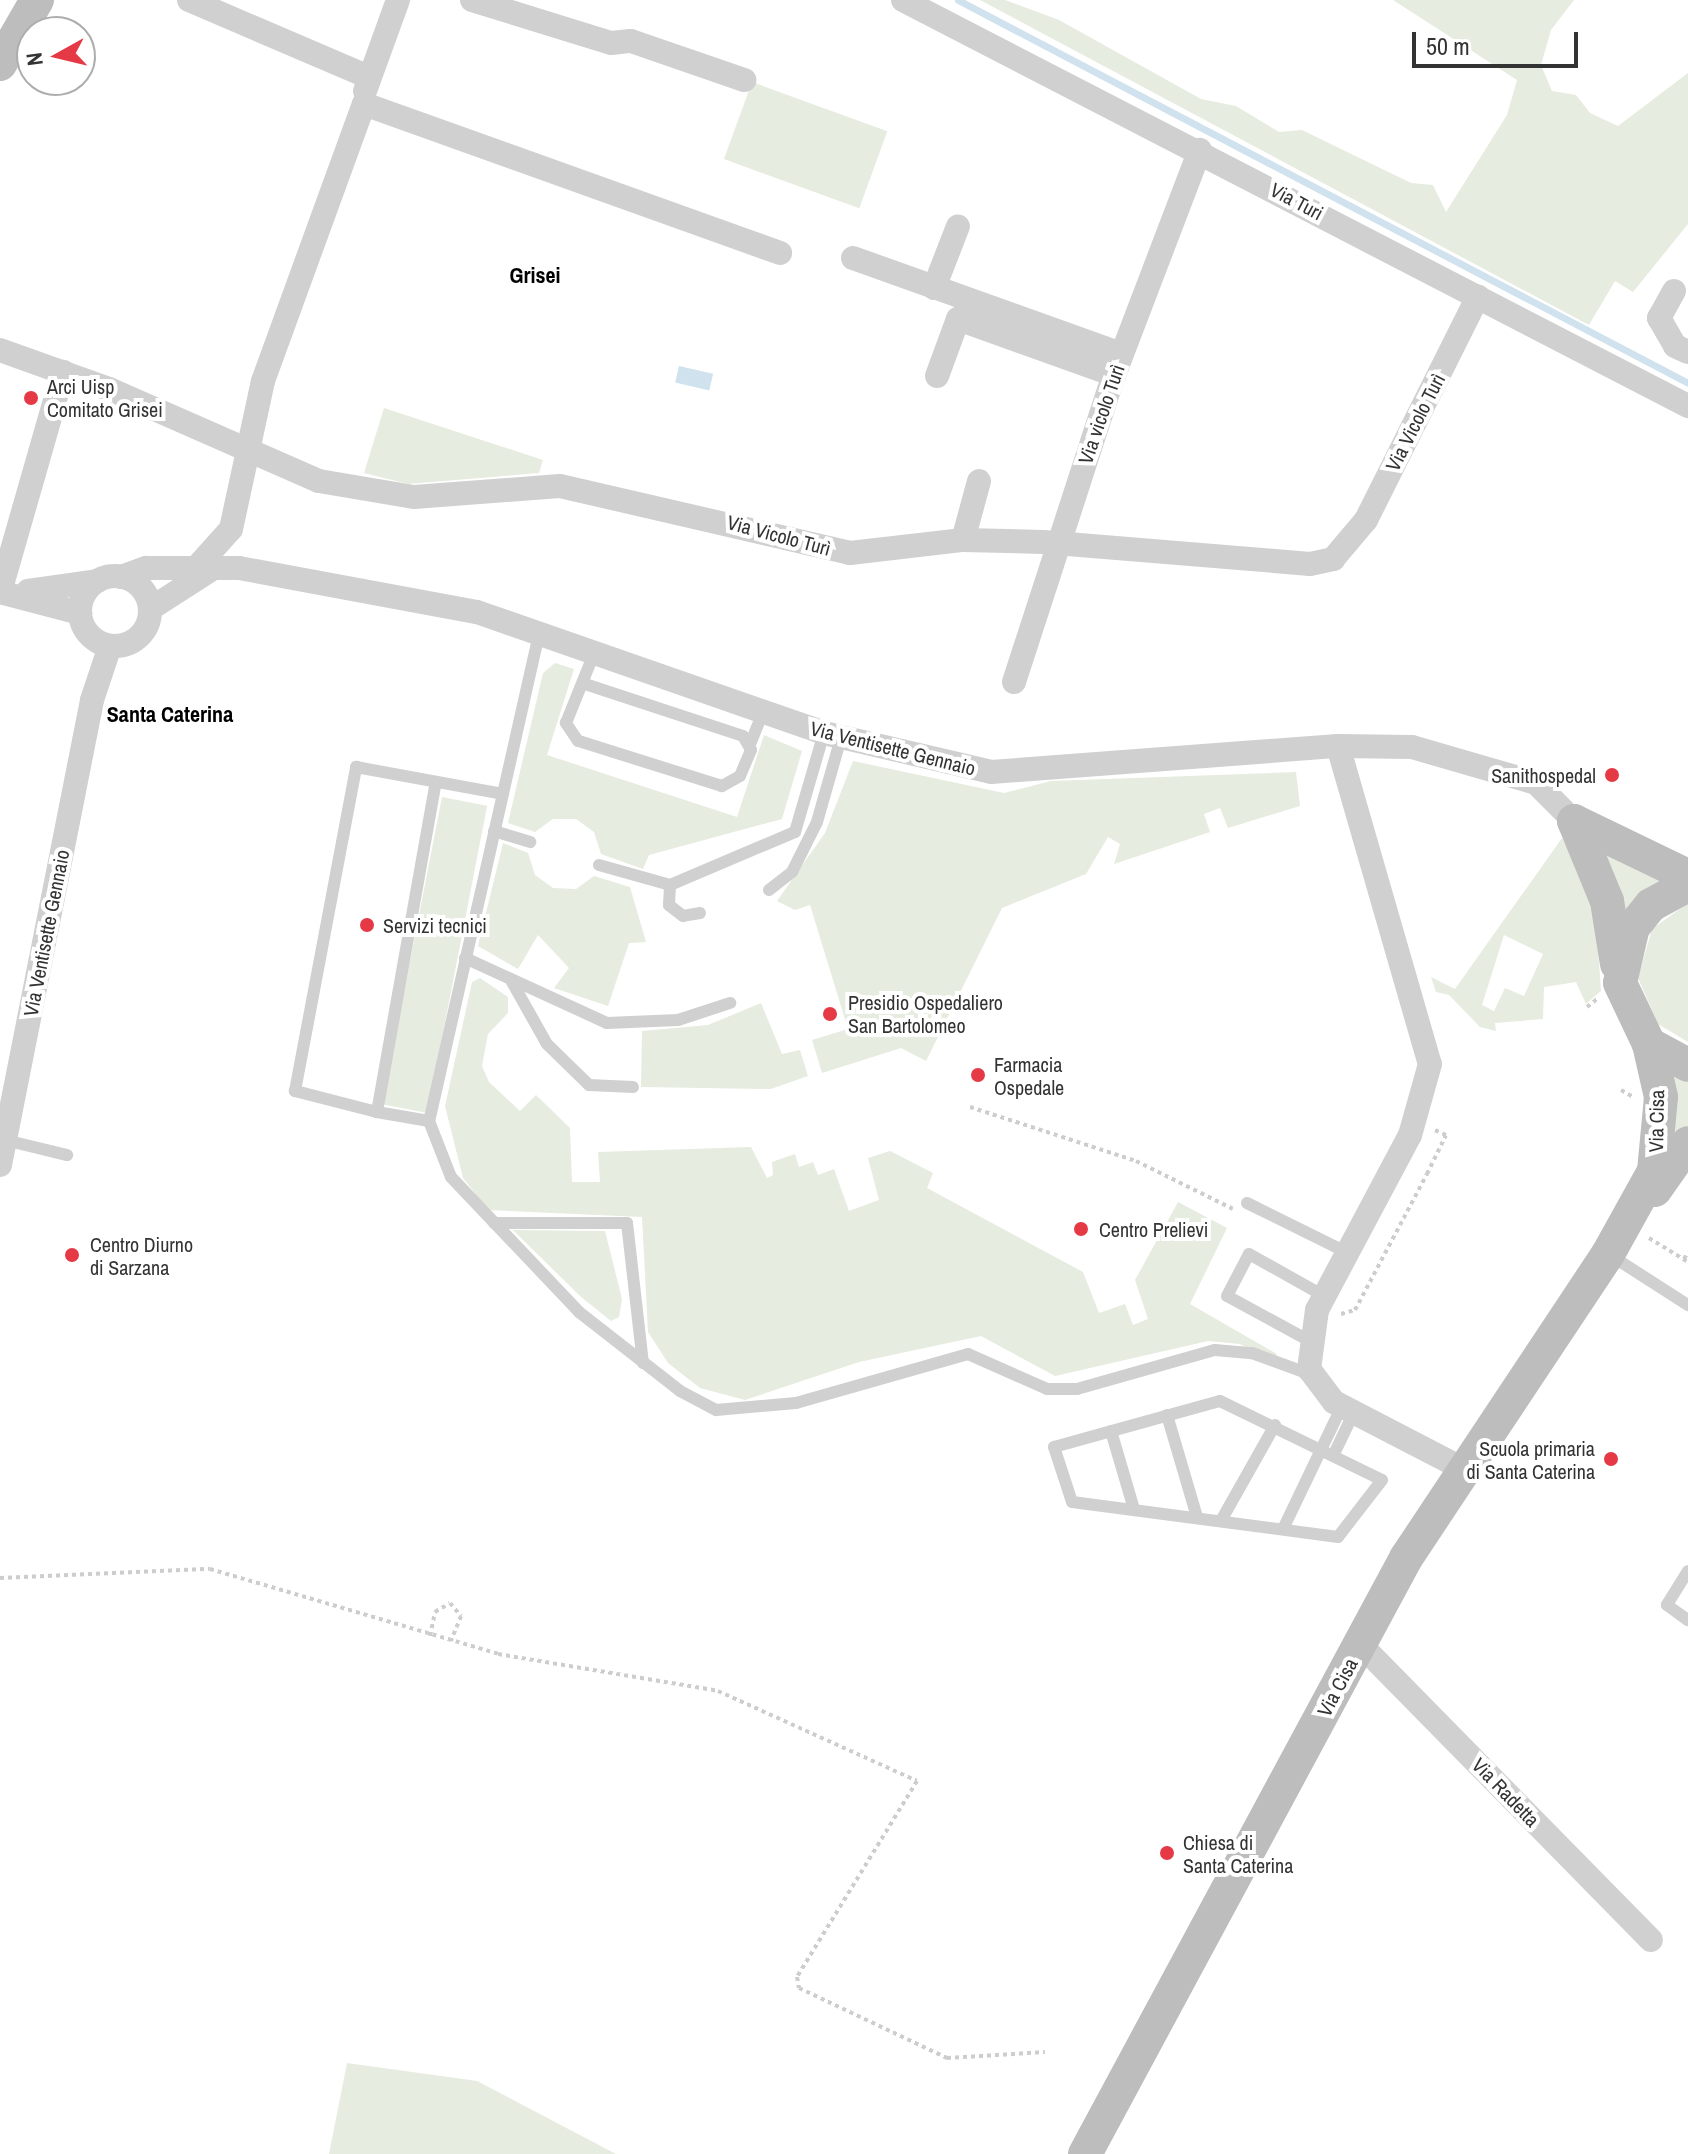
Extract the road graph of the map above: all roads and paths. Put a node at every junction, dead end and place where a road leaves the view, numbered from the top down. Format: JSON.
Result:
{"nodes":[{"id":1,"x":37,"y":0,"type":"edge"},
{"id":2,"x":189,"y":0,"type":"edge"},
{"id":3,"x":398,"y":0,"type":"edge"},
{"id":4,"x":472,"y":0,"type":"edge"},
{"id":5,"x":903,"y":0,"type":"edge"},
{"id":6,"x":0,"y":64,"type":"edge"},
{"id":7,"x":366,"y":76,"type":"junction"},
{"id":8,"x":744,"y":80,"type":"dead end"},
{"id":9,"x":364,"y":104,"type":"junction"},
{"id":10,"x":1200,"y":150,"type":"junction"},
{"id":11,"x":958,"y":226,"type":"dead end"},
{"id":12,"x":780,"y":253,"type":"dead end"},
{"id":13,"x":853,"y":258,"type":"dead end"},
{"id":14,"x":934,"y":288,"type":"junction"},
{"id":15,"x":1674,"y":291,"type":"dead end"},
{"id":16,"x":1478,"y":296,"type":"junction"},
{"id":17,"x":1682,"y":349,"type":"edge"},
{"id":18,"x":0,"y":350,"type":"edge"},
{"id":19,"x":1118,"y":365,"type":"junction"},
{"id":20,"x":63,"y":372,"type":"junction"},
{"id":21,"x":937,"y":376,"type":"dead end"},
{"id":22,"x":1688,"y":406,"type":"edge"},
{"id":23,"x":245,"y":453,"type":"junction"},
{"id":24,"x":979,"y":481,"type":"dead end"},
{"id":25,"x":236,"y":515,"type":"junction"},
{"id":26,"x":963,"y":540,"type":"junction"},
{"id":27,"x":1056,"y":543,"type":"junction"},
{"id":28,"x":205,"y":568,"type":"junction"},
{"id":29,"x":253,"y":571,"type":"junction"},
{"id":30,"x":121,"y":577,"type":"junction"},
{"id":31,"x":97,"y":581,"type":"junction"},
{"id":32,"x":5,"y":592,"type":"edge"},
{"id":33,"x":150,"y":609,"type":"junction"},
{"id":34,"x":93,"y":632,"type":"junction"},
{"id":35,"x":539,"y":634,"type":"junction"},
{"id":36,"x":593,"y":656,"type":"junction"},
{"id":37,"x":1014,"y":682,"type":"dead end"},
{"id":38,"x":585,"y":684,"type":"junction"},
{"id":39,"x":763,"y":713,"type":"junction"},
{"id":40,"x":832,"y":735,"type":"junction"},
{"id":41,"x":751,"y":742,"type":"junction"},
{"id":42,"x":1338,"y":746,"type":"junction"},
{"id":43,"x":436,"y":782,"type":"junction"},
{"id":44,"x":503,"y":794,"type":"junction"},
{"id":45,"x":1574,"y":821,"type":"junction"},
{"id":46,"x":494,"y":831,"type":"junction"},
{"id":47,"x":530,"y":842,"type":"dead end"},
{"id":48,"x":599,"y":865,"type":"dead end"},
{"id":49,"x":1688,"y":876,"type":"edge"},
{"id":50,"x":670,"y":885,"type":"junction"},
{"id":51,"x":1688,"y":885,"type":"edge"},
{"id":52,"x":769,"y":890,"type":"dead end"},
{"id":53,"x":700,"y":913,"type":"dead end"},
{"id":54,"x":465,"y":958,"type":"junction"},
{"id":55,"x":512,"y":982,"type":"junction"},
{"id":56,"x":1612,"y":993,"type":"junction"},
{"id":57,"x":730,"y":1003,"type":"dead end"},
{"id":58,"x":1649,"y":1044,"type":"junction"},
{"id":59,"x":1688,"y":1065,"type":"edge"},
{"id":60,"x":633,"y":1087,"type":"dead end"},
{"id":61,"x":970,"y":1107,"type":"dead end"},
{"id":62,"x":377,"y":1112,"type":"junction"},
{"id":63,"x":429,"y":1121,"type":"junction"},
{"id":64,"x":1428,"y":1124,"type":"dead end"},
{"id":65,"x":5,"y":1140,"type":"junction"},
{"id":66,"x":1688,"y":1143,"type":"edge"},
{"id":67,"x":67,"y":1155,"type":"dead end"},
{"id":68,"x":0,"y":1165,"type":"edge"},
{"id":69,"x":1246,"y":1209,"type":"joint"},
{"id":70,"x":494,"y":1223,"type":"junction"},
{"id":71,"x":1625,"y":1243,"type":"junction"},
{"id":72,"x":1688,"y":1252,"type":"edge"},
{"id":73,"x":1348,"y":1253,"type":"junction"},
{"id":74,"x":1686,"y":1261,"type":"edge"},
{"id":75,"x":1688,"y":1305,"type":"edge"},
{"id":76,"x":1329,"y":1307,"type":"junction"},
{"id":77,"x":1308,"y":1340,"type":"junction"},
{"id":78,"x":643,"y":1363,"type":"junction"},
{"id":79,"x":1312,"y":1375,"type":"junction"},
{"id":80,"x":1348,"y":1409,"type":"junction"},
{"id":81,"x":1167,"y":1415,"type":"junction"},
{"id":82,"x":1275,"y":1425,"type":"junction"},
{"id":83,"x":1111,"y":1431,"type":"junction"},
{"id":84,"x":1328,"y":1450,"type":"junction"},
{"id":85,"x":1465,"y":1470,"type":"junction"},
{"id":86,"x":1134,"y":1509,"type":"junction"},
{"id":87,"x":1197,"y":1517,"type":"junction"},
{"id":88,"x":1222,"y":1519,"type":"junction"},
{"id":89,"x":1284,"y":1527,"type":"junction"},
{"id":90,"x":1688,"y":1571,"type":"edge"},
{"id":91,"x":0,"y":1578,"type":"edge"},
{"id":92,"x":1688,"y":1620,"type":"edge"},
{"id":93,"x":430,"y":1636,"type":"junction"},
{"id":94,"x":451,"y":1642,"type":"junction"},
{"id":95,"x":1360,"y":1644,"type":"junction"},
{"id":96,"x":1651,"y":1940,"type":"dead end"},
{"id":97,"x":1045,"y":2052,"type":"dead end"},
{"id":98,"x":1085,"y":2154,"type":"edge"}],
"edges":[{"from":1,"to":6,"type":"street"},
{"from":2,"to":7,"type":"street"},
{"from":3,"to":7,"type":"street"},
{"from":4,"to":8,"type":"street"},
{"from":5,"to":10,"type":"street","name":"Via Turi"},
{"from":7,"to":9,"type":"street"},
{"from":9,"to":12,"type":"street"},
{"from":9,"to":23,"type":"street"},
{"from":10,"to":16,"type":"street","name":"Via Turi"},
{"from":10,"to":19,"type":"street","name":"Via vicolo Turì"},
{"from":11,"to":14,"type":"street"},
{"from":13,"to":14,"type":"street"},
{"from":14,"to":19,"type":"street"},
{"from":15,"to":17,"type":"street"},
{"from":16,"to":22,"type":"street","name":"Via Turi"},
{"from":16,"to":27,"type":"street","name":"Via Vicolo Turì"},
{"from":18,"to":20,"type":"street","name":"Via Vicolo Turì"},
{"from":19,"to":21,"type":"street"},
{"from":19,"to":27,"type":"street","name":"Via vicolo Turì"},
{"from":20,"to":23,"type":"street","name":"Via Vicolo Turì"},
{"from":20,"to":32,"type":"street"},
{"from":23,"to":25,"type":"street"},
{"from":23,"to":26,"type":"street","name":"Via Vicolo Turì"},
{"from":24,"to":26,"type":"street"},
{"from":25,"to":28,"type":"street"},
{"from":25,"to":29,"type":"street"},
{"from":26,"to":27,"type":"street","name":"Via Vicolo Turì"},
{"from":27,"to":37,"type":"street","name":"Via vicolo Turì"},
{"from":28,"to":29,"type":"street","name":"Via Ventisette Gennaio"},
{"from":28,"to":30,"type":"street","name":"Via Ventisette Gennaio"},
{"from":28,"to":33,"type":"street"},
{"from":29,"to":35,"type":"street","name":"Via Ventisette Gennaio"},
{"from":30,"to":31,"type":"street","name":"Via Ventisette Gennaio"},
{"from":30,"to":33,"type":"street"},
{"from":31,"to":32,"type":"street","name":"Via Ventisette Gennaio"},
{"from":31,"to":34,"type":"street"},
{"from":32,"to":34,"type":"street"},
{"from":33,"to":34,"type":"street"},
{"from":34,"to":65,"type":"street","name":"Via Ventisette Gennaio"},
{"from":35,"to":36,"type":"street","name":"Via Ventisette Gennaio"},
{"from":35,"to":44,"type":"lane"},
{"from":36,"to":38,"type":"lane"},
{"from":36,"to":39,"type":"street","name":"Via Ventisette Gennaio"},
{"from":38,"to":41,"type":"lane"},
{"from":38,"to":41,"type":"lane"},
{"from":39,"to":40,"type":"street","name":"Via Ventisette Gennaio"},
{"from":39,"to":41,"type":"lane"},
{"from":40,"to":42,"type":"street","name":"Via Ventisette Gennaio"},
{"from":40,"to":50,"type":"lane"},
{"from":40,"to":52,"type":"lane"},
{"from":42,"to":45,"type":"street","name":"Via Ventisette Gennaio"},
{"from":42,"to":73,"type":"street"},
{"from":43,"to":44,"type":"lane"},
{"from":43,"to":62,"type":"lane"},
{"from":43,"to":62,"type":"lane"},
{"from":44,"to":46,"type":"lane"},
{"from":45,"to":49,"type":"street","name":"Via Ventisette Gennaio"},
{"from":45,"to":56,"type":"street","name":"Via Ventisette Gennaio"},
{"from":46,"to":47,"type":"lane"},
{"from":46,"to":54,"type":"lane"},
{"from":48,"to":50,"type":"lane"},
{"from":50,"to":53,"type":"lane"},
{"from":51,"to":56,"type":"street"},
{"from":54,"to":55,"type":"lane"},
{"from":54,"to":63,"type":"lane"},
{"from":55,"to":57,"type":"lane"},
{"from":55,"to":60,"type":"lane"},
{"from":56,"to":58,"type":"street","name":"Via Cisa"},
{"from":58,"to":59,"type":"street"},
{"from":58,"to":71,"type":"street","name":"Via Cisa"},
{"from":61,"to":69,"type":"path"},
{"from":62,"to":63,"type":"lane"},
{"from":63,"to":70,"type":"lane"},
{"from":64,"to":76,"type":"path"},
{"from":65,"to":67,"type":"lane"},
{"from":65,"to":68,"type":"street","name":"Via Ventisette Gennaio"},
{"from":66,"to":71,"type":"street","name":"Via Cisa"},
{"from":69,"to":73,"type":"lane"},
{"from":70,"to":78,"type":"lane"},
{"from":70,"to":78,"type":"lane"},
{"from":71,"to":74,"type":"path"},
{"from":71,"to":75,"type":"lane"},
{"from":71,"to":85,"type":"street","name":"Via Cisa"},
{"from":72,"to":74,"type":"path"},
{"from":73,"to":76,"type":"street"},
{"from":76,"to":77,"type":"street"},
{"from":76,"to":77,"type":"lane"},
{"from":77,"to":79,"type":"street"},
{"from":78,"to":79,"type":"lane"},
{"from":79,"to":80,"type":"street"},
{"from":80,"to":84,"type":"lane"},
{"from":80,"to":85,"type":"street"},
{"from":81,"to":82,"type":"lane"},
{"from":81,"to":83,"type":"lane"},
{"from":81,"to":87,"type":"lane"},
{"from":82,"to":84,"type":"lane"},
{"from":82,"to":88,"type":"lane"},
{"from":83,"to":86,"type":"lane"},
{"from":83,"to":86,"type":"lane"},
{"from":84,"to":89,"type":"lane"},
{"from":84,"to":89,"type":"lane"},
{"from":85,"to":95,"type":"street","name":"Via Cisa"},
{"from":86,"to":87,"type":"lane"},
{"from":87,"to":88,"type":"lane"},
{"from":88,"to":89,"type":"lane"},
{"from":90,"to":92,"type":"lane"},
{"from":91,"to":93,"type":"path"},
{"from":93,"to":94,"type":"path"},
{"from":93,"to":94,"type":"path"},
{"from":94,"to":97,"type":"path"},
{"from":95,"to":96,"type":"street","name":"Via Radetta"},
{"from":95,"to":98,"type":"street","name":"Via Cisa"}]}
